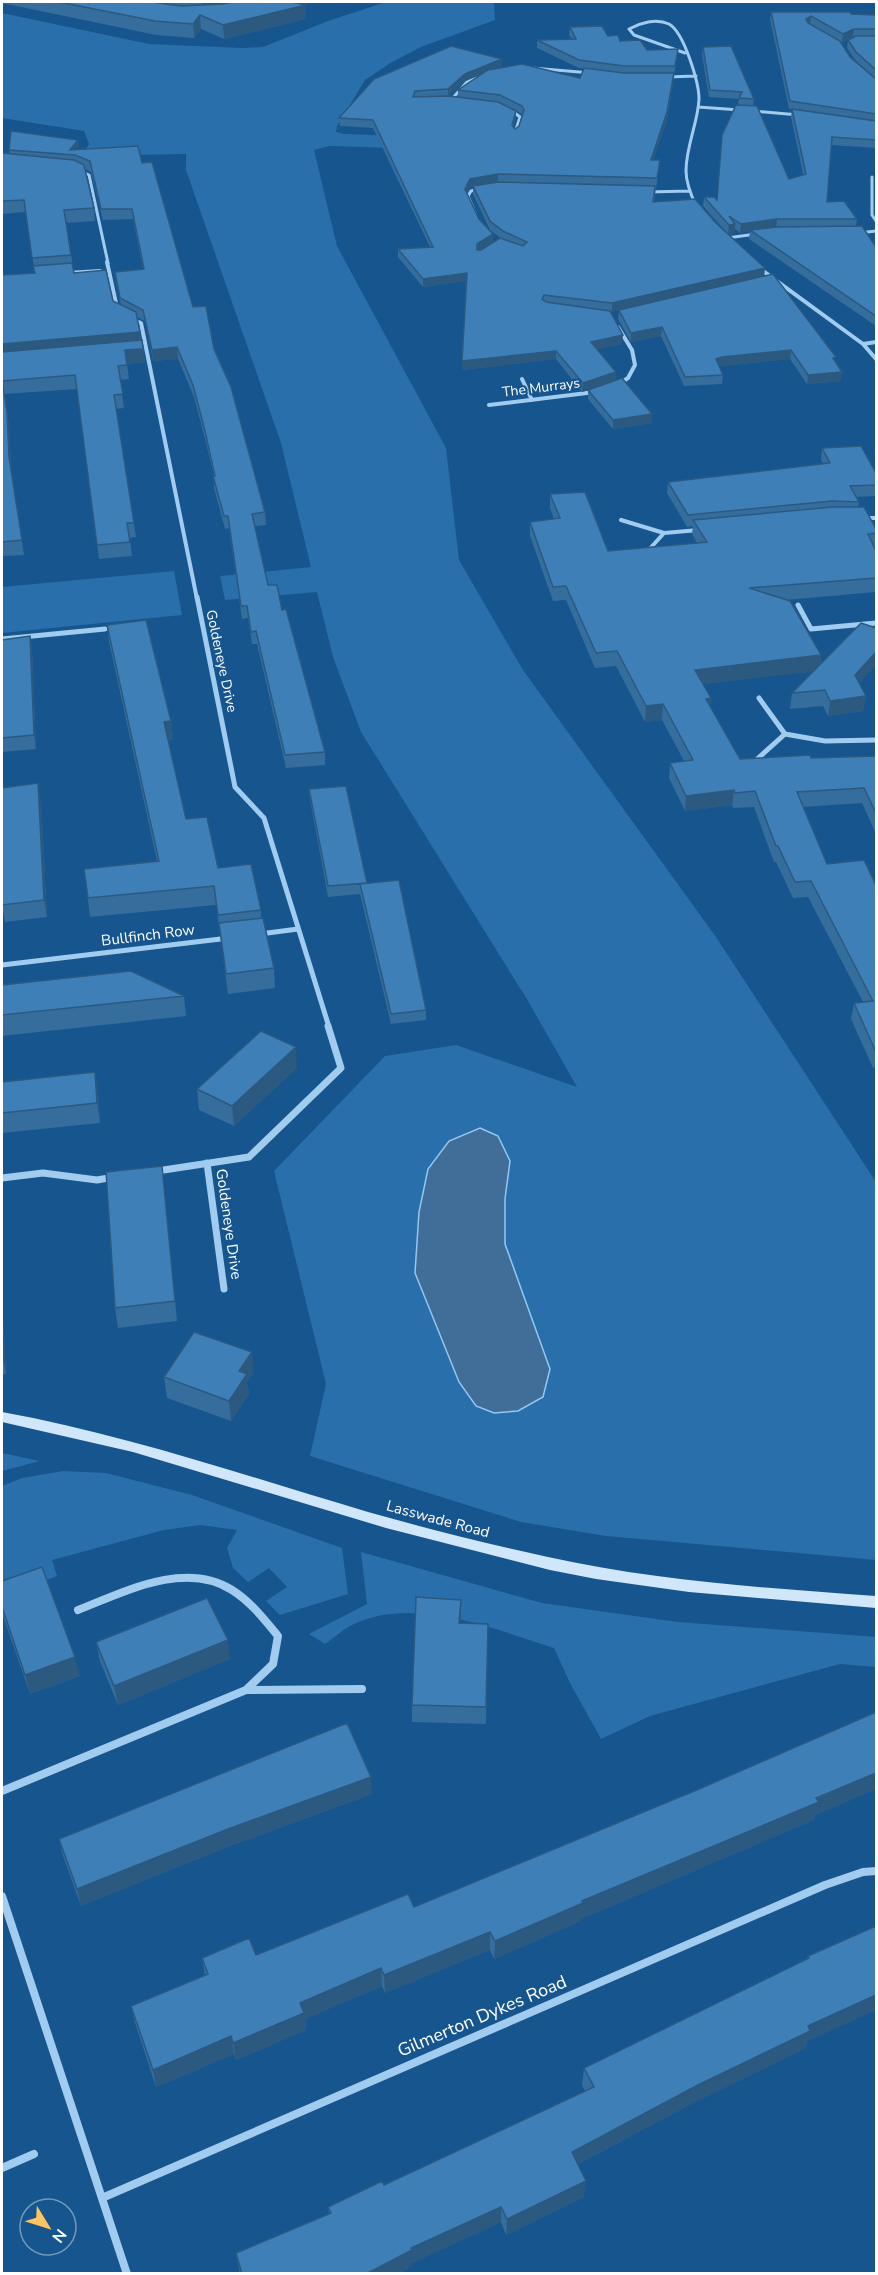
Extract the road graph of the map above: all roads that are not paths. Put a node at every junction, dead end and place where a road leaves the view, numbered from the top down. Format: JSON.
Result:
{"nodes":[{"id":1,"x":669,"y":19,"type":"dead end"},
{"id":2,"x":673,"y":28,"type":"junction"},
{"id":3,"x":685,"y":53,"type":"junction"},
{"id":4,"x":528,"y":68,"type":"edge"},
{"id":5,"x":487,"y":73,"type":"edge"},
{"id":6,"x":600,"y":75,"type":"edge"},
{"id":7,"x":696,"y":76,"type":"junction"},
{"id":8,"x":662,"y":77,"type":"edge"},
{"id":9,"x":460,"y":101,"type":"edge"},
{"id":10,"x":698,"y":107,"type":"junction"},
{"id":11,"x":509,"y":109,"type":"edge"},
{"id":12,"x":742,"y":110,"type":"edge"},
{"id":13,"x":752,"y":111,"type":"edge"},
{"id":14,"x":804,"y":115,"type":"edge"},
{"id":15,"x":515,"y":133,"type":"edge"},
{"id":16,"x":76,"y":169,"type":"edge"},
{"id":17,"x":872,"y":177,"type":"dead end"},
{"id":18,"x":483,"y":188,"type":"edge"},
{"id":19,"x":689,"y":191,"type":"junction"},
{"id":20,"x":638,"y":192,"type":"edge"},
{"id":21,"x":701,"y":211,"type":"edge"},
{"id":22,"x":476,"y":221,"type":"edge"},
{"id":23,"x":876,"y":221,"type":"edge"},
{"id":24,"x":720,"y":231,"type":"edge"},
{"id":25,"x":876,"y":231,"type":"edge"},
{"id":26,"x":766,"y":233,"type":"edge"},
{"id":27,"x":852,"y":233,"type":"edge"},
{"id":28,"x":727,"y":238,"type":"junction"},
{"id":29,"x":735,"y":245,"type":"edge"},
{"id":30,"x":757,"y":266,"type":"edge"},
{"id":31,"x":109,"y":270,"type":"junction"},
{"id":32,"x":61,"y":274,"type":"edge"},
{"id":33,"x":771,"y":279,"type":"junction"},
{"id":34,"x":761,"y":281,"type":"edge"},
{"id":35,"x":118,"y":312,"type":"edge"},
{"id":36,"x":126,"y":316,"type":"edge"},
{"id":37,"x":617,"y":324,"type":"edge"},
{"id":38,"x":876,"y":342,"type":"edge"},
{"id":39,"x":863,"y":344,"type":"junction"},
{"id":40,"x":146,"y":349,"type":"junction"},
{"id":41,"x":135,"y":350,"type":"edge"},
{"id":42,"x":876,"y":359,"type":"edge"},
{"id":43,"x":522,"y":379,"type":"dead end"},
{"id":44,"x":612,"y":388,"type":"edge"},
{"id":45,"x":604,"y":390,"type":"edge"},
{"id":46,"x":532,"y":400,"type":"junction"},
{"id":47,"x":489,"y":405,"type":"dead end"},
{"id":48,"x":854,"y":518,"type":"edge"},
{"id":49,"x":876,"y":518,"type":"edge"},
{"id":50,"x":621,"y":520,"type":"dead end"},
{"id":51,"x":708,"y":529,"type":"edge"},
{"id":52,"x":664,"y":533,"type":"junction"},
{"id":53,"x":642,"y":558,"type":"edge"},
{"id":54,"x":798,"y":605,"type":"dead end"},
{"id":55,"x":876,"y":623,"type":"edge"},
{"id":56,"x":105,"y":629,"type":"edge"},
{"id":57,"x":2,"y":639,"type":"edge"},
{"id":58,"x":759,"y":698,"type":"dead end"},
{"id":59,"x":785,"y":734,"type":"junction"},
{"id":60,"x":876,"y":740,"type":"edge"},
{"id":61,"x":754,"y":761,"type":"edge"},
{"id":62,"x":298,"y":929,"type":"junction"},
{"id":63,"x":251,"y":935,"type":"edge"},
{"id":64,"x":239,"y":936,"type":"edge"},
{"id":65,"x":2,"y":965,"type":"edge"},
{"id":66,"x":207,"y":1163,"type":"junction"},
{"id":67,"x":152,"y":1171,"type":"edge"},
{"id":68,"x":119,"y":1176,"type":"edge"},
{"id":69,"x":2,"y":1178,"type":"edge"},
{"id":70,"x":224,"y":1289,"type":"dead end"},
{"id":71,"x":2,"y":1417,"type":"edge"},
{"id":72,"x":876,"y":1602,"type":"edge"},
{"id":73,"x":78,"y":1610,"type":"dead end"},
{"id":74,"x":362,"y":1689,"type":"dead end"},
{"id":75,"x":246,"y":1690,"type":"junction"},
{"id":76,"x":2,"y":1791,"type":"edge"},
{"id":77,"x":876,"y":1871,"type":"edge"},
{"id":78,"x":2,"y":1896,"type":"edge"},
{"id":79,"x":34,"y":2154,"type":"dead end"},
{"id":80,"x":2,"y":2168,"type":"edge"},
{"id":81,"x":102,"y":2198,"type":"junction"},
{"id":82,"x":127,"y":2274,"type":"edge"}],
"edges":[{"from":1,"to":2,"type":"street"},
{"from":2,"to":3,"type":"street"},
{"from":2,"to":3,"type":"street"},
{"from":3,"to":7,"type":"street"},
{"from":4,"to":6,"type":"street"},
{"from":5,"to":9,"type":"street"},
{"from":7,"to":8,"type":"street"},
{"from":7,"to":10,"type":"street"},
{"from":10,"to":12,"type":"street"},
{"from":10,"to":19,"type":"street"},
{"from":11,"to":15,"type":"street"},
{"from":13,"to":14,"type":"street"},
{"from":16,"to":31,"type":"street"},
{"from":17,"to":23,"type":"street"},
{"from":18,"to":22,"type":"street"},
{"from":19,"to":20,"type":"street"},
{"from":19,"to":21,"type":"street"},
{"from":24,"to":28,"type":"street"},
{"from":25,"to":27,"type":"street"},
{"from":26,"to":28,"type":"street"},
{"from":28,"to":29,"type":"street"},
{"from":30,"to":33,"type":"street"},
{"from":31,"to":32,"type":"street"},
{"from":31,"to":35,"type":"street"},
{"from":33,"to":34,"type":"street"},
{"from":33,"to":39,"type":"street"},
{"from":36,"to":40,"type":"street","name":"Goldeneye Drive"},
{"from":37,"to":44,"type":"street"},
{"from":38,"to":39,"type":"street"},
{"from":39,"to":42,"type":"street"},
{"from":40,"to":41,"type":"street"},
{"from":40,"to":62,"type":"street","name":"Goldeneye Drive"},
{"from":43,"to":46,"type":"street"},
{"from":45,"to":46,"type":"street","name":"The Murrays"},
{"from":46,"to":47,"type":"street","name":"The Murrays"},
{"from":48,"to":49,"type":"street"},
{"from":50,"to":52,"type":"street"},
{"from":51,"to":52,"type":"street"},
{"from":52,"to":53,"type":"street"},
{"from":54,"to":55,"type":"street"},
{"from":56,"to":57,"type":"street"},
{"from":58,"to":59,"type":"street"},
{"from":59,"to":60,"type":"street"},
{"from":59,"to":61,"type":"street"},
{"from":62,"to":63,"type":"street"},
{"from":62,"to":66,"type":"street","name":"Goldeneye Drive"},
{"from":64,"to":65,"type":"street","name":"Bullfinch Row"},
{"from":66,"to":67,"type":"street","name":"Goldeneye Drive"},
{"from":66,"to":70,"type":"street","name":"Goldeneye Drive"},
{"from":68,"to":69,"type":"street"},
{"from":71,"to":72,"type":"street","name":"Lasswade Road"},
{"from":73,"to":75,"type":"street"},
{"from":74,"to":75,"type":"street"},
{"from":75,"to":76,"type":"street"},
{"from":77,"to":81,"type":"street","name":"Gilmerton Dykes Road"},
{"from":78,"to":81,"type":"street"},
{"from":79,"to":80,"type":"street"},
{"from":81,"to":82,"type":"street"}]}
